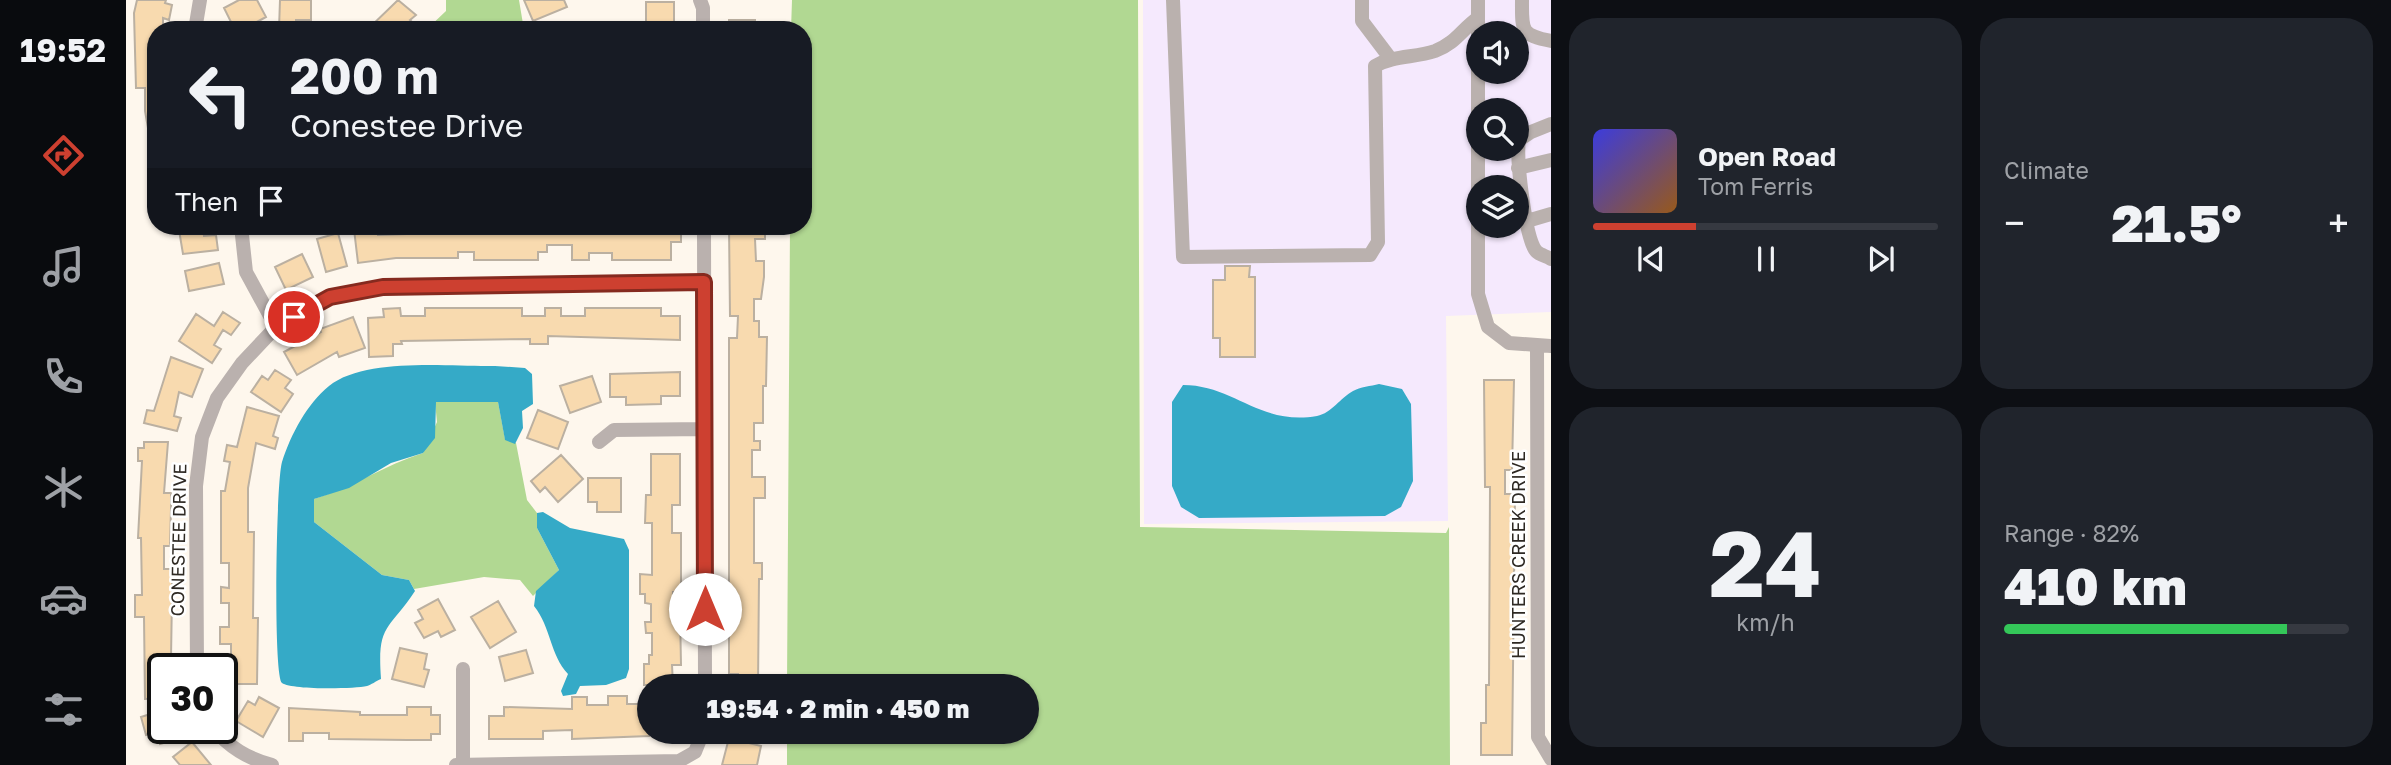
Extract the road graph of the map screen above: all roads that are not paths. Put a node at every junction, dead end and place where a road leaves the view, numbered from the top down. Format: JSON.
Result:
{"nodes":[{"id":1,"x":200,"y":0,"type":"edge"},
{"id":2,"x":700,"y":0,"type":"edge"},
{"id":3,"x":1173,"y":0,"type":"edge"},
{"id":4,"x":1362,"y":0,"type":"edge"},
{"id":5,"x":1478,"y":0,"type":"edge"},
{"id":6,"x":1522,"y":0,"type":"edge"},
{"id":7,"x":196,"y":21,"type":"edge"},
{"id":8,"x":703,"y":21,"type":"edge"},
{"id":9,"x":1474,"y":21,"type":"joint"},
{"id":10,"x":1551,"y":41,"type":"edge"},
{"id":11,"x":1390,"y":58,"type":"junction"},
{"id":12,"x":1475,"y":84,"type":"edge"},
{"id":13,"x":1551,"y":124,"type":"edge"},
{"id":14,"x":1551,"y":160,"type":"edge"},
{"id":15,"x":1518,"y":168,"type":"junction"},
{"id":16,"x":1519,"y":175,"type":"edge"},
{"id":17,"x":1551,"y":214,"type":"edge"},
{"id":18,"x":1529,"y":220,"type":"edge"},
{"id":19,"x":1529,"y":234,"type":"edge"},
{"id":20,"x":242,"y":235,"type":"edge"},
{"id":21,"x":704,"y":235,"type":"edge"},
{"id":22,"x":1551,"y":259,"type":"edge"},
{"id":23,"x":704,"y":282,"type":"junction"},
{"id":24,"x":276,"y":327,"type":"junction"},
{"id":25,"x":1544,"y":346,"type":"edge"},
{"id":26,"x":705,"y":429,"type":"junction"},
{"id":27,"x":599,"y":442,"type":"dead end"},
{"id":28,"x":197,"y":653,"type":"edge"},
{"id":29,"x":463,"y":669,"type":"dead end"},
{"id":30,"x":705,"y":674,"type":"edge"},
{"id":31,"x":226,"y":744,"type":"edge"},
{"id":32,"x":698,"y":744,"type":"edge"},
{"id":33,"x":1551,"y":759,"type":"edge"},
{"id":34,"x":272,"y":765,"type":"edge"},
{"id":35,"x":456,"y":765,"type":"edge"},
{"id":36,"x":463,"y":765,"type":"edge"}],
"edges":[{"from":1,"to":7,"type":"street"},
{"from":2,"to":8,"type":"street"},
{"from":3,"to":11,"type":"street"},
{"from":4,"to":11,"type":"street"},
{"from":5,"to":9,"type":"street"},
{"from":6,"to":10,"type":"street"},
{"from":9,"to":11,"type":"street"},
{"from":12,"to":25,"type":"street"},
{"from":13,"to":15,"type":"street"},
{"from":14,"to":15,"type":"street"},
{"from":15,"to":16,"type":"street"},
{"from":17,"to":18,"type":"street"},
{"from":19,"to":22,"type":"street"},
{"from":20,"to":24,"type":"street"},
{"from":21,"to":23,"type":"street"},
{"from":23,"to":24,"type":"street","name":"CONESTEE DRIVE"},
{"from":23,"to":26,"type":"street"},
{"from":24,"to":28,"type":"street","name":"CONESTEE DRIVE"},
{"from":25,"to":33,"type":"street","name":"HUNTERS CREEK DRIVE"},
{"from":26,"to":27,"type":"street"},
{"from":26,"to":30,"type":"street"},
{"from":29,"to":36,"type":"street"},
{"from":31,"to":34,"type":"street"},
{"from":32,"to":36,"type":"street"},
{"from":35,"to":36,"type":"street"}]}
